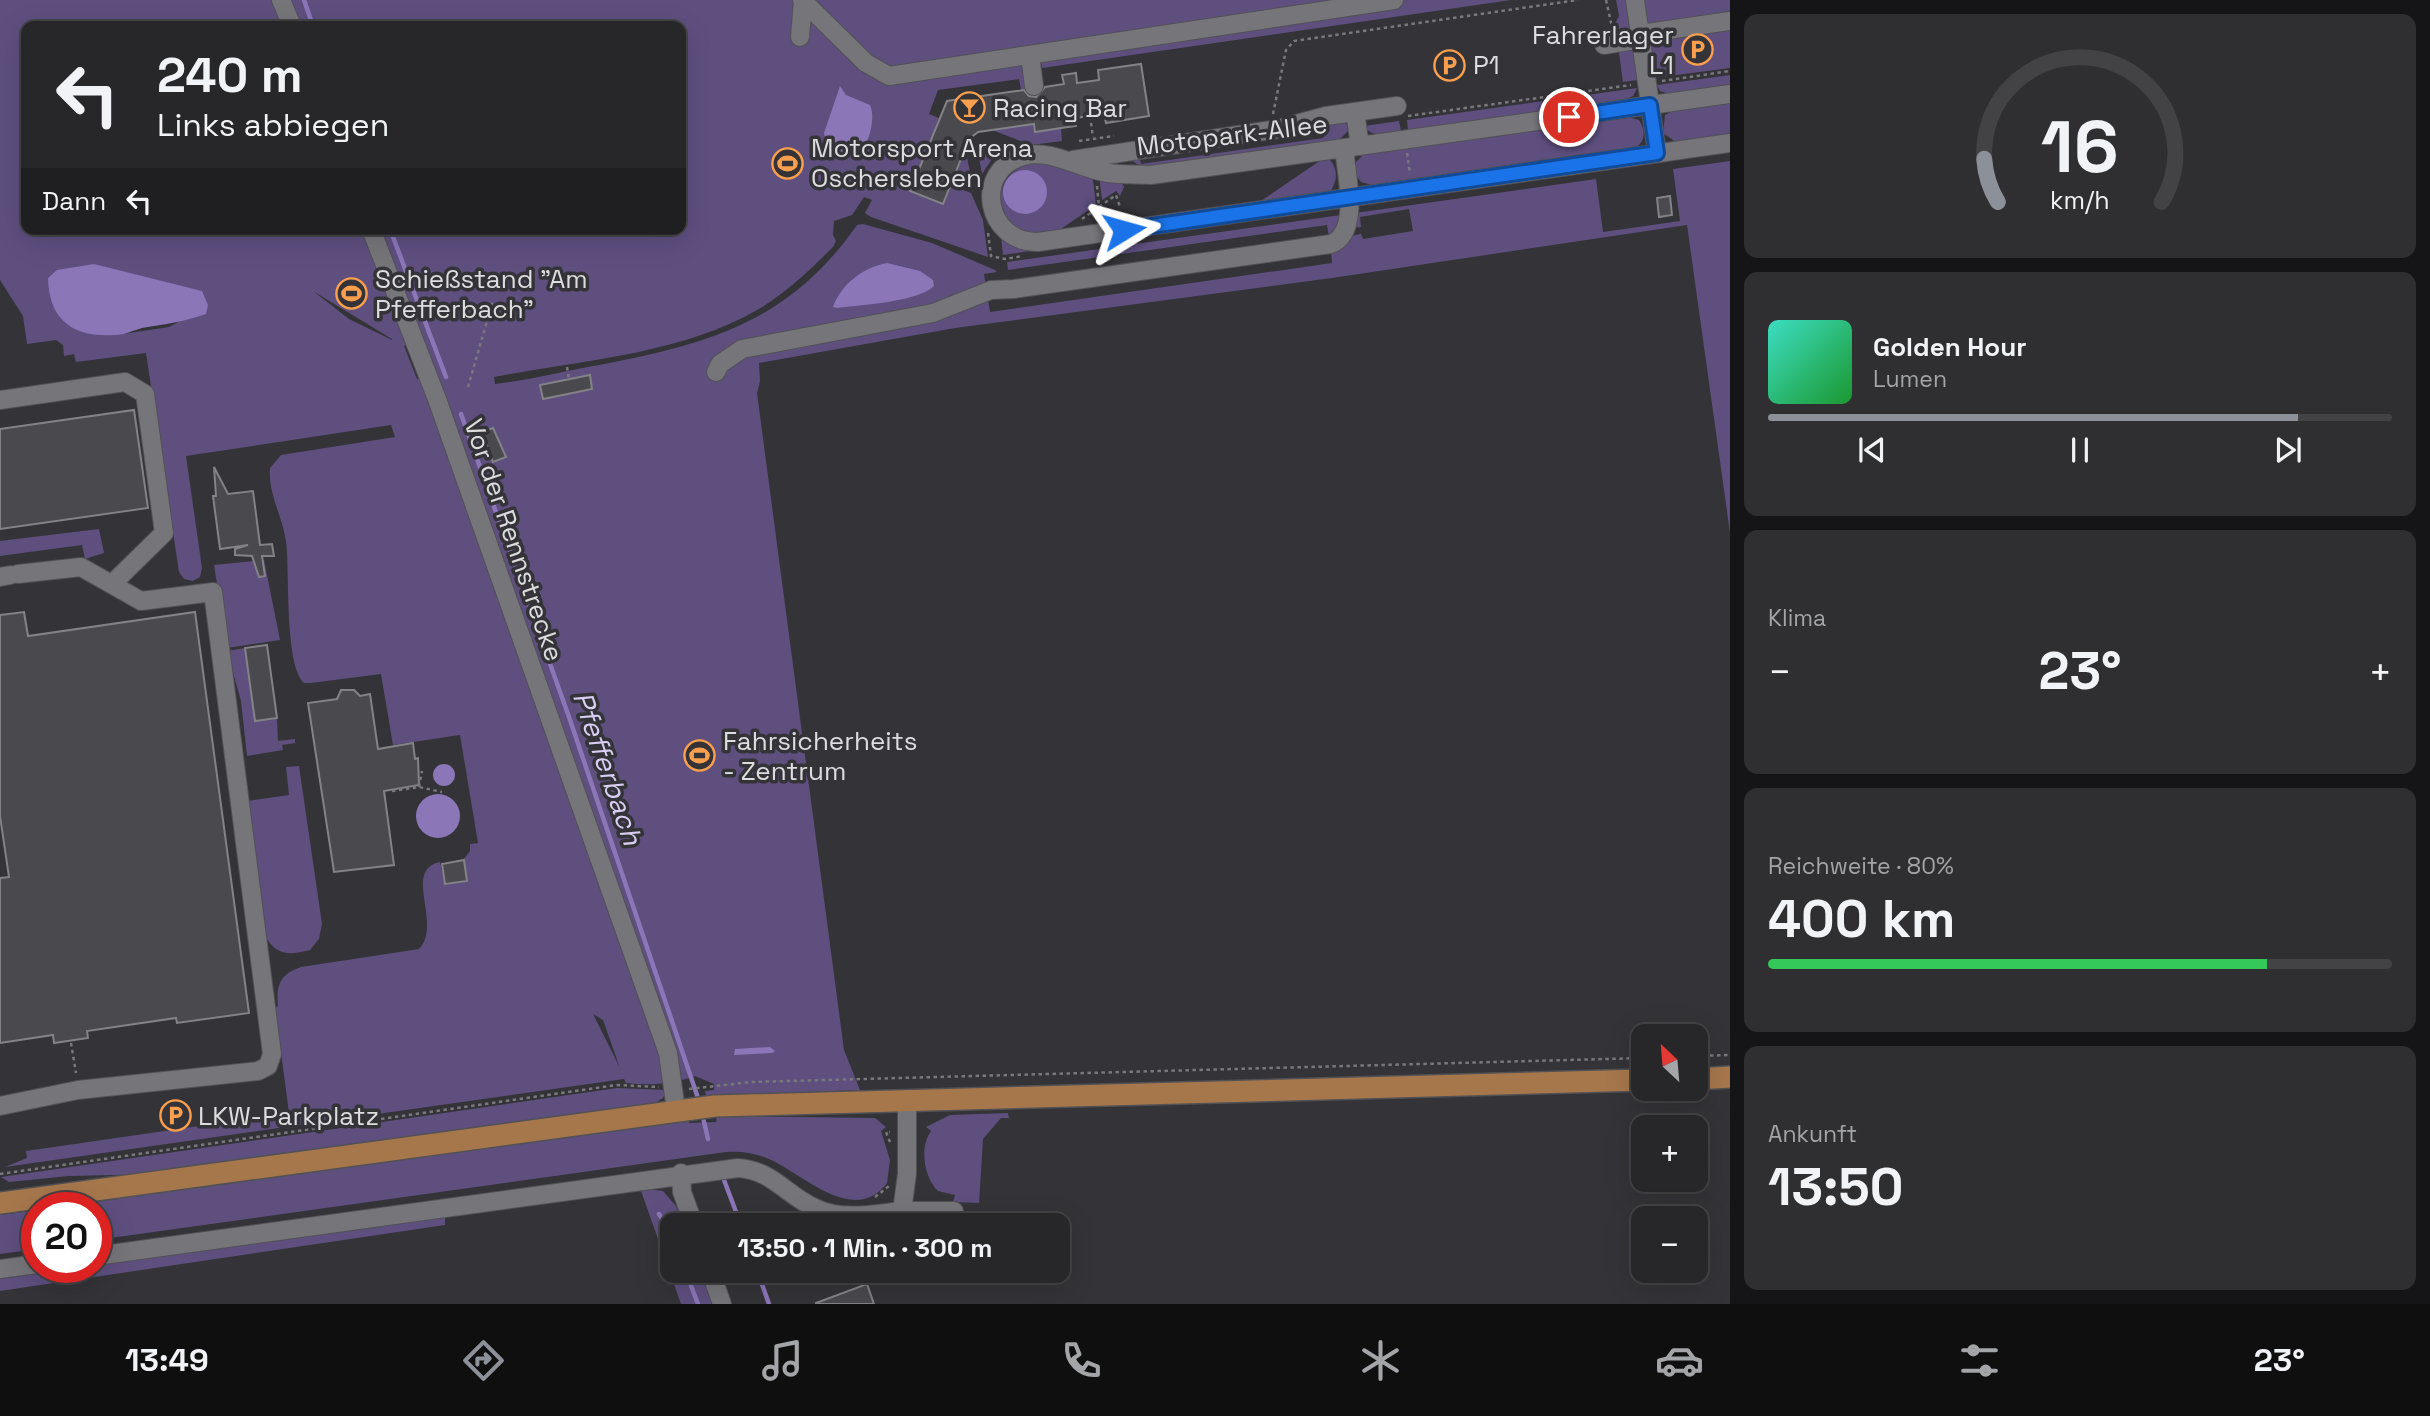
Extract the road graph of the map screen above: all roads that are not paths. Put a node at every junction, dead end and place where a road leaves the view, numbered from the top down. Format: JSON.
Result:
{"nodes":[{"id":1,"x":282,"y":0,"type":"edge"},
{"id":2,"x":803,"y":0,"type":"edge"},
{"id":3,"x":1394,"y":0,"type":"edge"},
{"id":4,"x":1636,"y":0,"type":"edge"},
{"id":5,"x":290,"y":21,"type":"edge"},
{"id":6,"x":1730,"y":21,"type":"edge"},
{"id":7,"x":1641,"y":36,"type":"junction"},
{"id":8,"x":800,"y":37,"type":"dead end"},
{"id":9,"x":1609,"y":44,"type":"road end"},
{"id":10,"x":1030,"y":55,"type":"junction"},
{"id":11,"x":1034,"y":86,"type":"dead end"},
{"id":12,"x":1730,"y":94,"type":"edge"},
{"id":13,"x":1650,"y":105,"type":"junction"},
{"id":14,"x":1397,"y":106,"type":"dead end"},
{"id":15,"x":1355,"y":112,"type":"junction"},
{"id":16,"x":1730,"y":143,"type":"edge"},
{"id":17,"x":1352,"y":147,"type":"junction"},
{"id":18,"x":1066,"y":152,"type":"junction"},
{"id":19,"x":1657,"y":153,"type":"junction"},
{"id":20,"x":1348,"y":196,"type":"junction"},
{"id":21,"x":373,"y":235,"type":"edge"},
{"id":22,"x":716,"y":372,"type":"dead end"},
{"id":23,"x":0,"y":400,"type":"edge"},
{"id":24,"x":10,"y":575,"type":"edge"},
{"id":25,"x":112,"y":584,"type":"junction"},
{"id":26,"x":1730,"y":1077,"type":"edge"},
{"id":27,"x":1708,"y":1078,"type":"edge"},
{"id":28,"x":1631,"y":1080,"type":"edge"},
{"id":29,"x":683,"y":1098,"type":"junction"},
{"id":30,"x":907,"y":1100,"type":"junction"},
{"id":31,"x":0,"y":1106,"type":"edge"},
{"id":32,"x":681,"y":1173,"type":"junction"},
{"id":33,"x":0,"y":1203,"type":"edge"},
{"id":34,"x":954,"y":1210,"type":"dead end"},
{"id":35,"x":902,"y":1211,"type":"junction"},
{"id":36,"x":690,"y":1213,"type":"edge"},
{"id":37,"x":112,"y":1254,"type":"edge"},
{"id":38,"x":21,"y":1266,"type":"edge"},
{"id":39,"x":0,"y":1269,"type":"edge"},
{"id":40,"x":715,"y":1283,"type":"edge"},
{"id":41,"x":722,"y":1304,"type":"edge"}],
"edges":[{"from":1,"to":5,"type":"street"},
{"from":2,"to":8,"type":"street"},
{"from":2,"to":10,"type":"street"},
{"from":3,"to":10,"type":"street"},
{"from":4,"to":7,"type":"street"},
{"from":6,"to":7,"type":"street"},
{"from":7,"to":9,"type":"street"},
{"from":7,"to":13,"type":"street"},
{"from":10,"to":11,"type":"street"},
{"from":12,"to":13,"type":"street","name":"Motopark-Allee"},
{"from":13,"to":17,"type":"street","name":"Motopark-Allee"},
{"from":13,"to":19,"type":"street"},
{"from":14,"to":15,"type":"street"},
{"from":15,"to":17,"type":"street"},
{"from":15,"to":18,"type":"street"},
{"from":16,"to":19,"type":"street","name":"Motopark-Allee"},
{"from":17,"to":18,"type":"street","name":"Motopark-Allee"},
{"from":17,"to":20,"type":"street"},
{"from":18,"to":20,"type":"street","name":"Motopark-Allee"},
{"from":19,"to":20,"type":"street","name":"Motopark-Allee"},
{"from":20,"to":22,"type":"street"},
{"from":21,"to":29,"type":"street","name":"Vor der Rennstrecke"},
{"from":23,"to":25,"type":"street"},
{"from":24,"to":25,"type":"street"},
{"from":25,"to":31,"type":"street"},
{"from":26,"to":27,"type":"main road"},
{"from":28,"to":30,"type":"main road"},
{"from":29,"to":30,"type":"main road"},
{"from":29,"to":33,"type":"main road"},
{"from":30,"to":35,"type":"street"},
{"from":32,"to":35,"type":"street"},
{"from":32,"to":36,"type":"street"},
{"from":32,"to":37,"type":"street"},
{"from":34,"to":35,"type":"street"},
{"from":38,"to":39,"type":"street"},
{"from":40,"to":41,"type":"street"}]}
